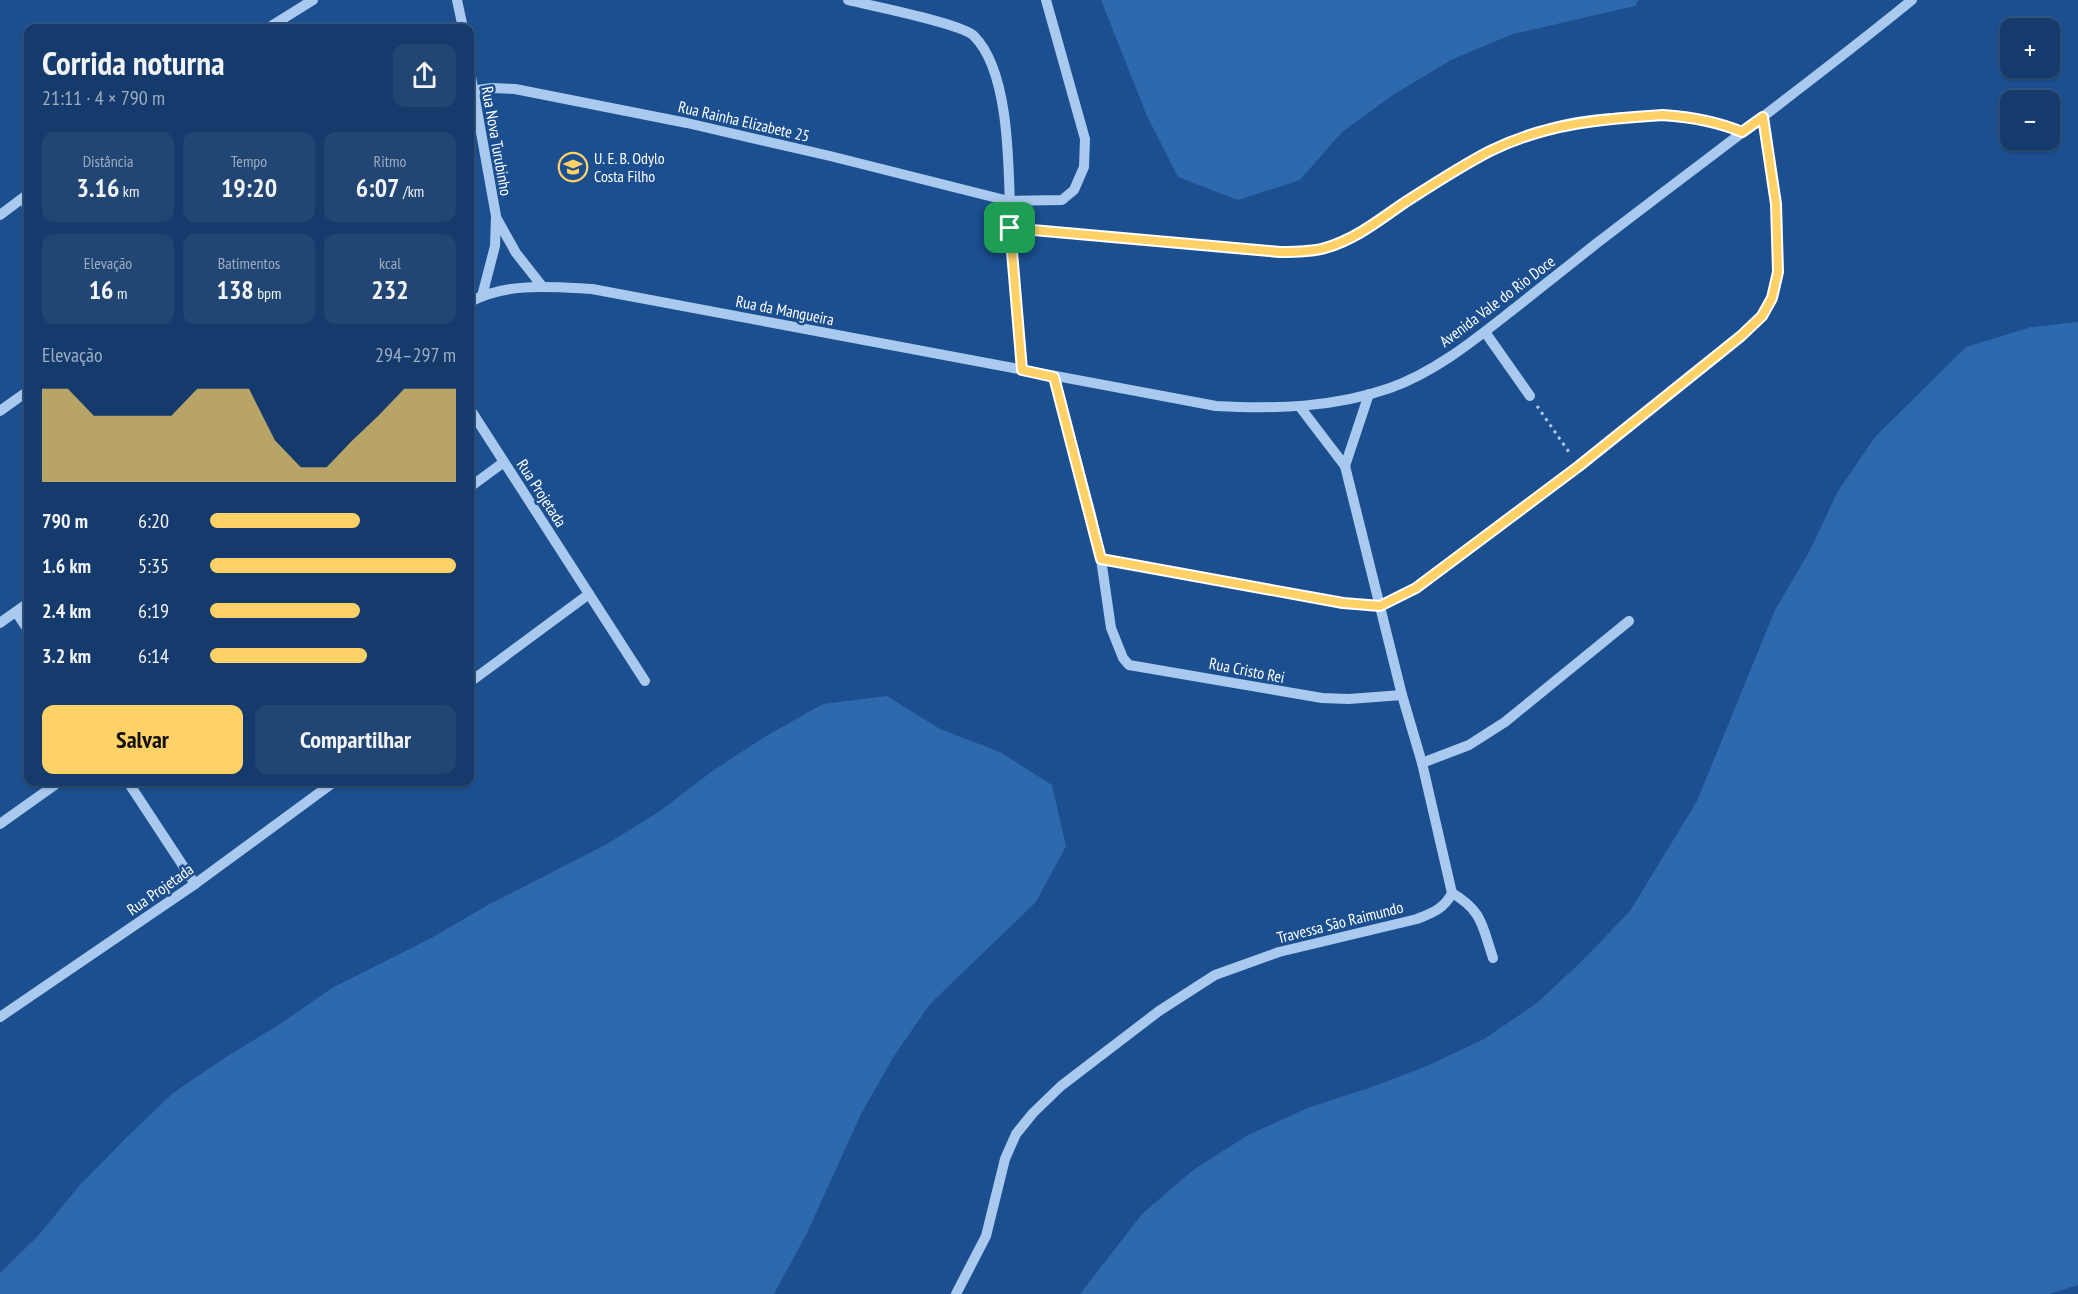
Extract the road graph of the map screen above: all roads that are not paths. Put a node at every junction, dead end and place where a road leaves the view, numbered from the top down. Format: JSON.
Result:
{"nodes":[{"id":1,"x":313,"y":0,"type":"edge"},
{"id":2,"x":457,"y":0,"type":"edge"},
{"id":3,"x":848,"y":0,"type":"edge"},
{"id":4,"x":1046,"y":0,"type":"edge"},
{"id":5,"x":1912,"y":0,"type":"edge"},
{"id":6,"x":1900,"y":4,"type":"edge"},
{"id":7,"x":274,"y":24,"type":"edge"},
{"id":8,"x":461,"y":24,"type":"edge"},
{"id":9,"x":474,"y":91,"type":"edge"},
{"id":10,"x":474,"y":106,"type":"edge"},
{"id":11,"x":1763,"y":117,"type":"junction"},
{"id":12,"x":1742,"y":132,"type":"junction"},
{"id":13,"x":24,"y":197,"type":"edge"},
{"id":14,"x":1009,"y":201,"type":"junction"},
{"id":15,"x":0,"y":215,"type":"edge"},
{"id":16,"x":496,"y":216,"type":"junction"},
{"id":17,"x":1010,"y":228,"type":"junction"},
{"id":18,"x":542,"y":286,"type":"junction"},
{"id":19,"x":482,"y":296,"type":"junction"},
{"id":20,"x":474,"y":300,"type":"edge"},
{"id":21,"x":1485,"y":332,"type":"junction"},
{"id":22,"x":1022,"y":370,"type":"junction"},
{"id":23,"x":1054,"y":377,"type":"junction"},
{"id":24,"x":24,"y":394,"type":"edge"},
{"id":25,"x":1369,"y":394,"type":"junction"},
{"id":26,"x":1530,"y":396,"type":"road end"},
{"id":27,"x":1300,"y":407,"type":"junction"},
{"id":28,"x":0,"y":411,"type":"edge"},
{"id":29,"x":474,"y":414,"type":"edge"},
{"id":30,"x":504,"y":462,"type":"junction"},
{"id":31,"x":1345,"y":466,"type":"junction"},
{"id":32,"x":474,"y":484,"type":"edge"},
{"id":33,"x":1101,"y":559,"type":"junction"},
{"id":34,"x":589,"y":594,"type":"junction"},
{"id":35,"x":24,"y":606,"type":"edge"},
{"id":36,"x":1380,"y":606,"type":"junction"},
{"id":37,"x":16,"y":612,"type":"junction"},
{"id":38,"x":1629,"y":621,"type":"dead end"},
{"id":39,"x":0,"y":623,"type":"edge"},
{"id":40,"x":24,"y":624,"type":"edge"},
{"id":41,"x":474,"y":679,"type":"edge"},
{"id":42,"x":645,"y":681,"type":"dead end"},
{"id":43,"x":1402,"y":695,"type":"junction"},
{"id":44,"x":1422,"y":763,"type":"junction"},
{"id":45,"x":53,"y":786,"type":"edge"},
{"id":46,"x":131,"y":786,"type":"edge"},
{"id":47,"x":329,"y":786,"type":"edge"},
{"id":48,"x":0,"y":824,"type":"edge"},
{"id":49,"x":195,"y":884,"type":"junction"},
{"id":50,"x":1452,"y":893,"type":"junction"},
{"id":51,"x":1493,"y":958,"type":"dead end"},
{"id":52,"x":0,"y":1017,"type":"edge"},
{"id":53,"x":956,"y":1294,"type":"edge"}],
"edges":[{"from":1,"to":7,"type":"street"},
{"from":2,"to":8,"type":"street"},
{"from":3,"to":14,"type":"street"},
{"from":4,"to":14,"type":"street"},
{"from":5,"to":6,"type":"street","name":"Avenida Vale do Rio Doce"},
{"from":6,"to":11,"type":"street","name":"Avenida Vale do Rio Doce"},
{"from":9,"to":14,"type":"street","name":"Rua Rainha Elizabete 25"},
{"from":10,"to":16,"type":"street","name":"Rua Nova Turubinho"},
{"from":11,"to":12,"type":"street","name":"Avenida Vale do Rio Doce"},
{"from":11,"to":36,"type":"street"},
{"from":12,"to":17,"type":"street"},
{"from":12,"to":21,"type":"street","name":"Avenida Vale do Rio Doce"},
{"from":13,"to":15,"type":"street"},
{"from":14,"to":17,"type":"street"},
{"from":16,"to":18,"type":"street","name":"Rua Nova Turubinho"},
{"from":16,"to":19,"type":"street","name":"Rua Nova Turubinho"},
{"from":17,"to":22,"type":"street"},
{"from":18,"to":19,"type":"street","name":"Rua da Mangueira"},
{"from":18,"to":22,"type":"street","name":"Rua da Mangueira"},
{"from":19,"to":20,"type":"street","name":"Rua da Mangueira"},
{"from":21,"to":25,"type":"street","name":"Avenida Vale do Rio Doce"},
{"from":21,"to":26,"type":"street"},
{"from":22,"to":23,"type":"street","name":"Avenida Vale do Rio Doce"},
{"from":23,"to":27,"type":"street","name":"Avenida Vale do Rio Doce"},
{"from":23,"to":33,"type":"street","name":"Rua Cristo Rei"},
{"from":24,"to":28,"type":"street"},
{"from":25,"to":27,"type":"street","name":"Avenida Vale do Rio Doce"},
{"from":25,"to":31,"type":"street"},
{"from":27,"to":31,"type":"street"},
{"from":29,"to":30,"type":"street","name":"Rua Projetada"},
{"from":30,"to":32,"type":"street"},
{"from":30,"to":34,"type":"street","name":"Rua Projetada"},
{"from":31,"to":36,"type":"street"},
{"from":33,"to":36,"type":"street"},
{"from":33,"to":43,"type":"street","name":"Rua Cristo Rei"},
{"from":34,"to":41,"type":"street"},
{"from":34,"to":42,"type":"street","name":"Rua Projetada"},
{"from":35,"to":37,"type":"street"},
{"from":36,"to":43,"type":"street"},
{"from":37,"to":39,"type":"street"},
{"from":37,"to":40,"type":"street"},
{"from":38,"to":44,"type":"street"},
{"from":43,"to":44,"type":"street"},
{"from":44,"to":50,"type":"street"},
{"from":45,"to":48,"type":"street"},
{"from":46,"to":49,"type":"street"},
{"from":47,"to":49,"type":"street","name":"Rua Projetada"},
{"from":49,"to":52,"type":"street","name":"Rua Projetada"},
{"from":50,"to":51,"type":"street"},
{"from":50,"to":53,"type":"street","name":"Travessa São Raimundo"}]}
